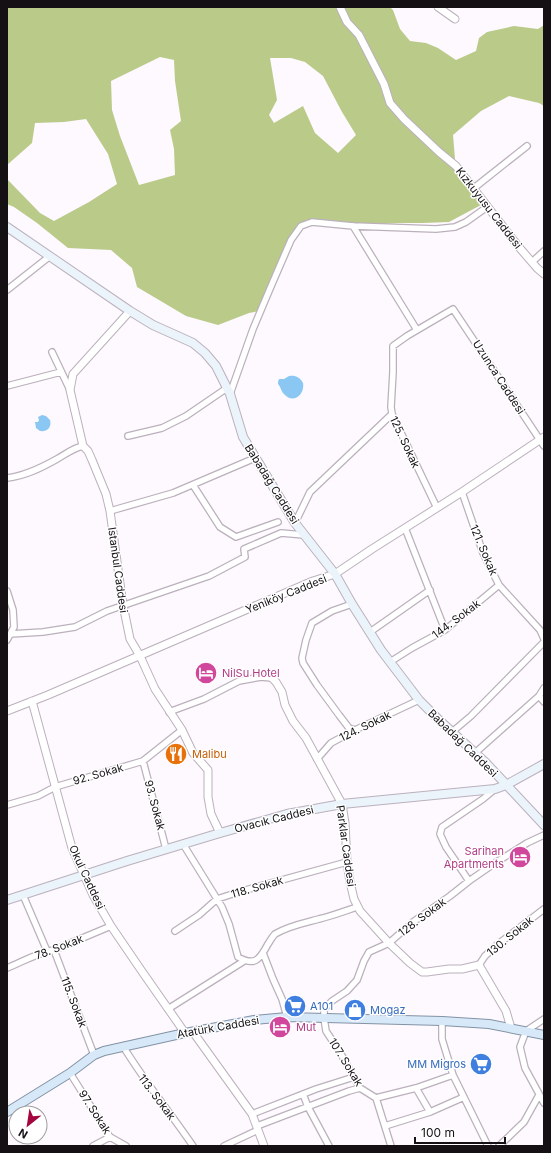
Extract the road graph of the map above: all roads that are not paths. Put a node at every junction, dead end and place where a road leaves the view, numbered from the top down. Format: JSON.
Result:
{"nodes":[{"id":1,"x":340,"y":7,"type":"edge"},
{"id":2,"x":438,"y":7,"type":"edge"},
{"id":3,"x":455,"y":19,"type":"dead end"},
{"id":4,"x":527,"y":146,"type":"dead end"},
{"id":5,"x":474,"y":188,"type":"junction"},
{"id":6,"x":487,"y":207,"type":"junction"},
{"id":7,"x":7,"y":226,"type":"edge"},
{"id":8,"x":353,"y":226,"type":"junction"},
{"id":9,"x":544,"y":251,"type":"edge"},
{"id":10,"x":50,"y":256,"type":"junction"},
{"id":11,"x":532,"y":262,"type":"junction"},
{"id":12,"x":544,"y":274,"type":"edge"},
{"id":13,"x":7,"y":290,"type":"edge"},
{"id":14,"x":453,"y":309,"type":"joint"},
{"id":15,"x":130,"y":311,"type":"junction"},
{"id":16,"x":417,"y":330,"type":"junction"},
{"id":17,"x":52,"y":352,"type":"dead end"},
{"id":18,"x":61,"y":372,"type":"junction"},
{"id":19,"x":7,"y":386,"type":"edge"},
{"id":20,"x":70,"y":390,"type":"junction"},
{"id":21,"x":229,"y":391,"type":"junction"},
{"id":22,"x":392,"y":414,"type":"junction"},
{"id":23,"x":128,"y":436,"type":"dead end"},
{"id":24,"x":543,"y":441,"type":"edge"},
{"id":25,"x":82,"y":446,"type":"junction"},
{"id":26,"x":255,"y":458,"type":"junction"},
{"id":27,"x":7,"y":478,"type":"edge"},
{"id":28,"x":193,"y":485,"type":"junction"},
{"id":29,"x":462,"y":492,"type":"junction"},
{"id":30,"x":437,"y":508,"type":"junction"},
{"id":31,"x":110,"y":511,"type":"junction"},
{"id":32,"x":278,"y":522,"type":"dead end"},
{"id":33,"x":295,"y":523,"type":"junction"},
{"id":34,"x":405,"y":528,"type":"junction"},
{"id":35,"x":304,"y":534,"type":"junction"},
{"id":36,"x":335,"y":574,"type":"junction"},
{"id":37,"x":499,"y":585,"type":"junction"},
{"id":38,"x":430,"y":590,"type":"junction"},
{"id":39,"x":7,"y":591,"type":"edge"},
{"id":40,"x":352,"y":604,"type":"junction"},
{"id":41,"x":123,"y":605,"type":"junction"},
{"id":42,"x":542,"y":627,"type":"edge"},
{"id":43,"x":445,"y":630,"type":"junction"},
{"id":44,"x":370,"y":632,"type":"junction"},
{"id":45,"x":8,"y":637,"type":"edge"},
{"id":46,"x":544,"y":641,"type":"edge"},
{"id":47,"x":140,"y":656,"type":"junction"},
{"id":48,"x":390,"y":662,"type":"junction"},
{"id":49,"x":272,"y":678,"type":"joint"},
{"id":50,"x":544,"y":688,"type":"edge"},
{"id":51,"x":539,"y":696,"type":"junction"},
{"id":52,"x":419,"y":700,"type":"junction"},
{"id":53,"x":32,"y":702,"type":"junction"},
{"id":54,"x":544,"y":702,"type":"edge"},
{"id":55,"x":7,"y":711,"type":"edge"},
{"id":56,"x":169,"y":712,"type":"junction"},
{"id":57,"x":182,"y":730,"type":"junction"},
{"id":58,"x":355,"y":730,"type":"junction"},
{"id":59,"x":452,"y":732,"type":"junction"},
{"id":60,"x":475,"y":753,"type":"junction"},
{"id":61,"x":317,"y":759,"type":"junction"},
{"id":62,"x":143,"y":761,"type":"junction"},
{"id":63,"x":544,"y":764,"type":"edge"},
{"id":64,"x":506,"y":785,"type":"junction"},
{"id":65,"x":55,"y":787,"type":"junction"},
{"id":66,"x":495,"y":789,"type":"junction"},
{"id":67,"x":342,"y":804,"type":"junction"},
{"id":68,"x":7,"y":805,"type":"edge"},
{"id":69,"x":544,"y":825,"type":"edge"},
{"id":70,"x":220,"y":833,"type":"junction"},
{"id":71,"x":544,"y":835,"type":"edge"},
{"id":72,"x":183,"y":844,"type":"junction"},
{"id":73,"x":166,"y":849,"type":"junction"},
{"id":74,"x":347,"y":862,"type":"junction"},
{"id":75,"x":84,"y":875,"type":"junction"},
{"id":76,"x":469,"y":881,"type":"junction"},
{"id":77,"x":23,"y":895,"type":"junction"},
{"id":78,"x":217,"y":899,"type":"junction"},
{"id":79,"x":7,"y":900,"type":"edge"},
{"id":80,"x":358,"y":907,"type":"junction"},
{"id":81,"x":544,"y":909,"type":"edge"},
{"id":82,"x":112,"y":926,"type":"junction"},
{"id":83,"x":175,"y":931,"type":"dead end"},
{"id":84,"x":389,"y":943,"type":"junction"},
{"id":85,"x":54,"y":950,"type":"junction"},
{"id":86,"x":47,"y":951,"type":"junction"},
{"id":87,"x":263,"y":953,"type":"junction"},
{"id":88,"x":244,"y":961,"type":"junction"},
{"id":89,"x":479,"y":965,"type":"junction"},
{"id":90,"x":7,"y":968,"type":"edge"},
{"id":91,"x":168,"y":1009,"type":"junction"},
{"id":92,"x":286,"y":1017,"type":"junction"},
{"id":93,"x":324,"y":1018,"type":"junction"},
{"id":94,"x":544,"y":1019,"type":"edge"},
{"id":95,"x":442,"y":1021,"type":"junction"},
{"id":96,"x":511,"y":1028,"type":"junction"},
{"id":97,"x":526,"y":1031,"type":"junction"},
{"id":98,"x":189,"y":1032,"type":"junction"},
{"id":99,"x":544,"y":1035,"type":"edge"},
{"id":100,"x":123,"y":1046,"type":"junction"},
{"id":101,"x":94,"y":1055,"type":"junction"},
{"id":102,"x":70,"y":1072,"type":"junction"},
{"id":103,"x":454,"y":1075,"type":"junction"},
{"id":104,"x":354,"y":1077,"type":"junction"},
{"id":105,"x":360,"y":1088,"type":"junction"},
{"id":106,"x":416,"y":1088,"type":"junction"},
{"id":107,"x":303,"y":1094,"type":"junction"},
{"id":108,"x":539,"y":1096,"type":"junction"},
{"id":109,"x":464,"y":1097,"type":"junction"},
{"id":110,"x":376,"y":1098,"type":"junction"},
{"id":111,"x":544,"y":1103,"type":"edge"},
{"id":112,"x":308,"y":1107,"type":"junction"},
{"id":113,"x":7,"y":1112,"type":"edge"},
{"id":114,"x":430,"y":1112,"type":"junction"},
{"id":115,"x":252,"y":1114,"type":"junction"},
{"id":116,"x":385,"y":1126,"type":"junction"},
{"id":117,"x":258,"y":1128,"type":"junction"},
{"id":118,"x":110,"y":1137,"type":"junction"},
{"id":119,"x":93,"y":1146,"type":"edge"},
{"id":120,"x":126,"y":1146,"type":"edge"},
{"id":121,"x":193,"y":1146,"type":"edge"},
{"id":122,"x":224,"y":1146,"type":"edge"},
{"id":123,"x":264,"y":1146,"type":"edge"},
{"id":124,"x":330,"y":1146,"type":"edge"},
{"id":125,"x":391,"y":1146,"type":"edge"},
{"id":126,"x":488,"y":1146,"type":"edge"},
{"id":127,"x":499,"y":1146,"type":"edge"}],
"edges":[{"from":1,"to":5,"type":"street","name":"Kızkuyusu Caddesi"},
{"from":2,"to":3,"type":"street"},
{"from":4,"to":5,"type":"street"},
{"from":5,"to":6,"type":"street","name":"Kızkuyusu Caddesi"},
{"from":6,"to":8,"type":"street"},
{"from":6,"to":11,"type":"street","name":"Kızkuyusu Caddesi"},
{"from":7,"to":10,"type":"main road","name":"Babadağ Caddesi"},
{"from":8,"to":16,"type":"street"},
{"from":8,"to":21,"type":"street"},
{"from":9,"to":11,"type":"street"},
{"from":10,"to":13,"type":"street"},
{"from":10,"to":15,"type":"main road","name":"Babadağ Caddesi"},
{"from":11,"to":12,"type":"street","name":"Kızkuyusu Caddesi"},
{"from":14,"to":16,"type":"street","name":"125. Sokak"},
{"from":14,"to":24,"type":"street","name":"Uzunca Caddesi"},
{"from":15,"to":20,"type":"street","name":"Istanbul Caddesi"},
{"from":15,"to":21,"type":"main road","name":"Babadağ Caddesi"},
{"from":16,"to":22,"type":"street","name":"125. Sokak"},
{"from":17,"to":18,"type":"street"},
{"from":18,"to":19,"type":"street"},
{"from":18,"to":20,"type":"street"},
{"from":20,"to":25,"type":"street","name":"Istanbul Caddesi"},
{"from":21,"to":23,"type":"street"},
{"from":21,"to":26,"type":"main road","name":"Babadağ Caddesi"},
{"from":22,"to":30,"type":"street","name":"125. Sokak"},
{"from":22,"to":33,"type":"street"},
{"from":24,"to":29,"type":"street","name":"Yeniköy Caddesi"},
{"from":25,"to":27,"type":"street"},
{"from":25,"to":31,"type":"street","name":"Istanbul Caddesi"},
{"from":26,"to":28,"type":"street"},
{"from":26,"to":33,"type":"main road","name":"Babadağ Caddesi"},
{"from":28,"to":31,"type":"street"},
{"from":28,"to":32,"type":"street"},
{"from":29,"to":30,"type":"street","name":"Yeniköy Caddesi"},
{"from":29,"to":37,"type":"street","name":"121. Sokak"},
{"from":30,"to":34,"type":"street","name":"Yeniköy Caddesi"},
{"from":31,"to":41,"type":"street","name":"Istanbul Caddesi"},
{"from":33,"to":35,"type":"main road","name":"Babadağ Caddesi"},
{"from":34,"to":36,"type":"street","name":"Yeniköy Caddesi"},
{"from":34,"to":38,"type":"street"},
{"from":35,"to":36,"type":"main road","name":"Babadağ Caddesi"},
{"from":35,"to":41,"type":"street"},
{"from":36,"to":40,"type":"main road","name":"Babadağ Caddesi"},
{"from":36,"to":47,"type":"street","name":"Yeniköy Caddesi"},
{"from":37,"to":42,"type":"street","name":"121. Sokak"},
{"from":37,"to":43,"type":"street","name":"144. Sokak"},
{"from":38,"to":43,"type":"street"},
{"from":38,"to":44,"type":"street"},
{"from":39,"to":45,"type":"street"},
{"from":40,"to":44,"type":"main road","name":"Babadağ Caddesi"},
{"from":40,"to":58,"type":"street"},
{"from":41,"to":45,"type":"street"},
{"from":41,"to":47,"type":"street","name":"Istanbul Caddesi"},
{"from":42,"to":46,"type":"street","name":"121. Sokak"},
{"from":43,"to":48,"type":"street","name":"144. Sokak"},
{"from":44,"to":48,"type":"main road","name":"Babadağ Caddesi"},
{"from":46,"to":59,"type":"street"},
{"from":47,"to":53,"type":"street","name":"Yeniköy Caddesi"},
{"from":47,"to":56,"type":"street","name":"Istanbul Caddesi"},
{"from":48,"to":52,"type":"main road","name":"Babadağ Caddesi"},
{"from":49,"to":56,"type":"street"},
{"from":49,"to":61,"type":"street","name":"Parklar Caddesi"},
{"from":50,"to":51,"type":"street"},
{"from":51,"to":54,"type":"street"},
{"from":51,"to":60,"type":"street"},
{"from":52,"to":58,"type":"street","name":"124. Sokak"},
{"from":52,"to":59,"type":"main road","name":"Babadağ Caddesi"},
{"from":53,"to":55,"type":"street","name":"Yeniköy Caddesi"},
{"from":53,"to":65,"type":"street","name":"Okul Caddesi"},
{"from":56,"to":57,"type":"street","name":"Istanbul Caddesi"},
{"from":57,"to":62,"type":"street","name":"92. Sokak"},
{"from":57,"to":70,"type":"street","name":"Istanbul Caddesi"},
{"from":58,"to":61,"type":"street","name":"124. Sokak"},
{"from":59,"to":60,"type":"main road","name":"Babadağ Caddesi"},
{"from":60,"to":64,"type":"main road","name":"Babadağ Caddesi"},
{"from":61,"to":67,"type":"street","name":"Parklar Caddesi"},
{"from":62,"to":65,"type":"street","name":"92. Sokak"},
{"from":62,"to":73,"type":"street","name":"93. Sokak"},
{"from":63,"to":64,"type":"main road","name":"Ovacık Caddesi"},
{"from":64,"to":66,"type":"main road","name":"Ovacık Caddesi"},
{"from":64,"to":69,"type":"main road","name":"Babadağ Caddesi"},
{"from":65,"to":68,"type":"street","name":"92. Sokak"},
{"from":65,"to":75,"type":"street","name":"Okul Caddesi"},
{"from":66,"to":67,"type":"main road","name":"Ovacık Caddesi"},
{"from":66,"to":76,"type":"street"},
{"from":67,"to":70,"type":"main road","name":"Ovacık Caddesi"},
{"from":67,"to":74,"type":"street","name":"Parklar Caddesi"},
{"from":70,"to":72,"type":"main road","name":"Ovacık Caddesi"},
{"from":71,"to":76,"type":"street","name":"128. Sokak"},
{"from":72,"to":73,"type":"main road","name":"Ovacık Caddesi"},
{"from":72,"to":78,"type":"street"},
{"from":73,"to":75,"type":"main road","name":"Ovacık Caddesi"},
{"from":74,"to":78,"type":"street","name":"118. Sokak"},
{"from":74,"to":80,"type":"street","name":"Parklar Caddesi"},
{"from":75,"to":77,"type":"main road","name":"Ovacık Caddesi"},
{"from":75,"to":82,"type":"street","name":"Okul Caddesi"},
{"from":76,"to":84,"type":"street","name":"128. Sokak"},
{"from":77,"to":79,"type":"main road","name":"Ovacık Caddesi"},
{"from":77,"to":86,"type":"street"},
{"from":78,"to":83,"type":"street","name":"118. Sokak"},
{"from":78,"to":88,"type":"street"},
{"from":80,"to":84,"type":"street","name":"Parklar Caddesi"},
{"from":80,"to":87,"type":"street"},
{"from":81,"to":89,"type":"street","name":"130. Sokak"},
{"from":82,"to":85,"type":"street","name":"78. Sokak"},
{"from":82,"to":91,"type":"street","name":"Okul Caddesi"},
{"from":84,"to":89,"type":"street","name":"Parklar Caddesi"},
{"from":84,"to":93,"type":"street","name":"128. Sokak"},
{"from":85,"to":86,"type":"street","name":"78. Sokak"},
{"from":85,"to":101,"type":"street","name":"115. Sokak"},
{"from":86,"to":90,"type":"street","name":"78. Sokak"},
{"from":87,"to":88,"type":"street"},
{"from":87,"to":92,"type":"street"},
{"from":88,"to":91,"type":"street"},
{"from":89,"to":96,"type":"street"},
{"from":91,"to":98,"type":"street","name":"Okul Caddesi"},
{"from":92,"to":93,"type":"main road","name":"Atatürk Caddesi"},
{"from":92,"to":98,"type":"main road","name":"Atatürk Caddesi"},
{"from":93,"to":95,"type":"main road","name":"Atatürk Caddesi"},
{"from":93,"to":104,"type":"street","name":"107. Sokak"},
{"from":94,"to":97,"type":"street"},
{"from":95,"to":96,"type":"main road","name":"Atatürk Caddesi"},
{"from":95,"to":103,"type":"street"},
{"from":96,"to":97,"type":"main road","name":"Atatürk Caddesi"},
{"from":97,"to":99,"type":"main road","name":"Atatürk Caddesi"},
{"from":97,"to":108,"type":"street"},
{"from":98,"to":100,"type":"main road","name":"Atatürk Caddesi"},
{"from":98,"to":115,"type":"street","name":"Okul Caddesi"},
{"from":100,"to":101,"type":"main road","name":"Atatürk Caddesi"},
{"from":100,"to":121,"type":"street","name":"113. Sokak"},
{"from":101,"to":102,"type":"main road","name":"Atatürk Caddesi"},
{"from":102,"to":113,"type":"main road","name":"Atatürk Caddesi"},
{"from":102,"to":118,"type":"street","name":"97. Sokak"},
{"from":103,"to":106,"type":"street"},
{"from":103,"to":109,"type":"street"},
{"from":104,"to":105,"type":"street","name":"107. Sokak"},
{"from":104,"to":107,"type":"street"},
{"from":105,"to":110,"type":"street","name":"107. Sokak"},
{"from":105,"to":112,"type":"street"},
{"from":106,"to":110,"type":"street"},
{"from":106,"to":114,"type":"street"},
{"from":107,"to":112,"type":"street"},
{"from":107,"to":115,"type":"street"},
{"from":108,"to":111,"type":"street"},
{"from":108,"to":127,"type":"street"},
{"from":109,"to":114,"type":"street"},
{"from":109,"to":126,"type":"street"},
{"from":110,"to":116,"type":"street"},
{"from":112,"to":117,"type":"street"},
{"from":112,"to":124,"type":"street"},
{"from":114,"to":116,"type":"street"},
{"from":115,"to":117,"type":"street","name":"Okul Caddesi"},
{"from":116,"to":125,"type":"street"},
{"from":117,"to":122,"type":"street"},
{"from":117,"to":123,"type":"street","name":"Okul Caddesi"},
{"from":118,"to":119,"type":"street"},
{"from":118,"to":120,"type":"street","name":"97. Sokak"}]}
